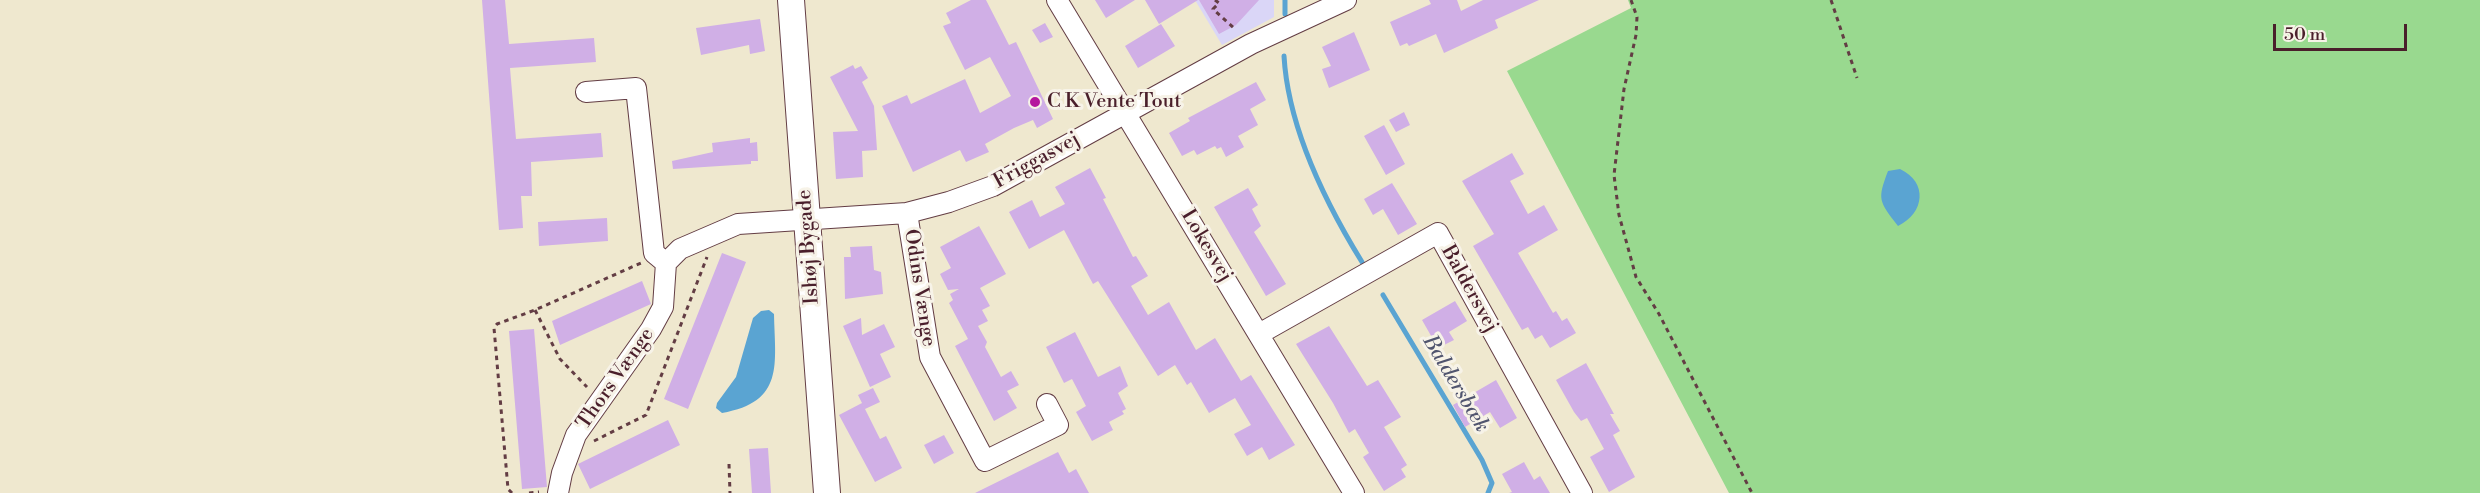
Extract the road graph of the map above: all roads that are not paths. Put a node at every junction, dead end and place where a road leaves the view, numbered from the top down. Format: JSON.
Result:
{"nodes":[{"id":1,"x":791,"y":0,"type":"edge"},
{"id":2,"x":1057,"y":0,"type":"edge"},
{"id":3,"x":1346,"y":0,"type":"edge"},
{"id":4,"x":586,"y":92,"type":"dead end"},
{"id":5,"x":1125,"y":112,"type":"junction"},
{"id":6,"x":908,"y":213,"type":"junction"},
{"id":7,"x":807,"y":221,"type":"junction"},
{"id":8,"x":661,"y":260,"type":"junction"},
{"id":9,"x":1259,"y":334,"type":"junction"},
{"id":10,"x":1047,"y":404,"type":"dead end"},
{"id":11,"x":558,"y":493,"type":"edge"},
{"id":12,"x":827,"y":493,"type":"edge"},
{"id":13,"x":1354,"y":493,"type":"edge"},
{"id":14,"x":1582,"y":493,"type":"edge"}],
"edges":[{"from":1,"to":7,"type":"street","name":"Ishøj Bygade"},
{"from":2,"to":5,"type":"street","name":"Lokesvej"},
{"from":3,"to":5,"type":"street","name":"Friggasvej"},
{"from":4,"to":8,"type":"street","name":"Thors Vænge"},
{"from":5,"to":6,"type":"street","name":"Friggasvej"},
{"from":5,"to":9,"type":"street","name":"Lokesvej"},
{"from":6,"to":7,"type":"street","name":"Friggasvej"},
{"from":6,"to":10,"type":"street","name":"Odins Vænge"},
{"from":7,"to":8,"type":"street"},
{"from":7,"to":12,"type":"street","name":"Ishøj Bygade"},
{"from":8,"to":11,"type":"street","name":"Thors Vænge"},
{"from":9,"to":13,"type":"street","name":"Lokesvej"},
{"from":9,"to":14,"type":"street","name":"Baldersvej"}]}
